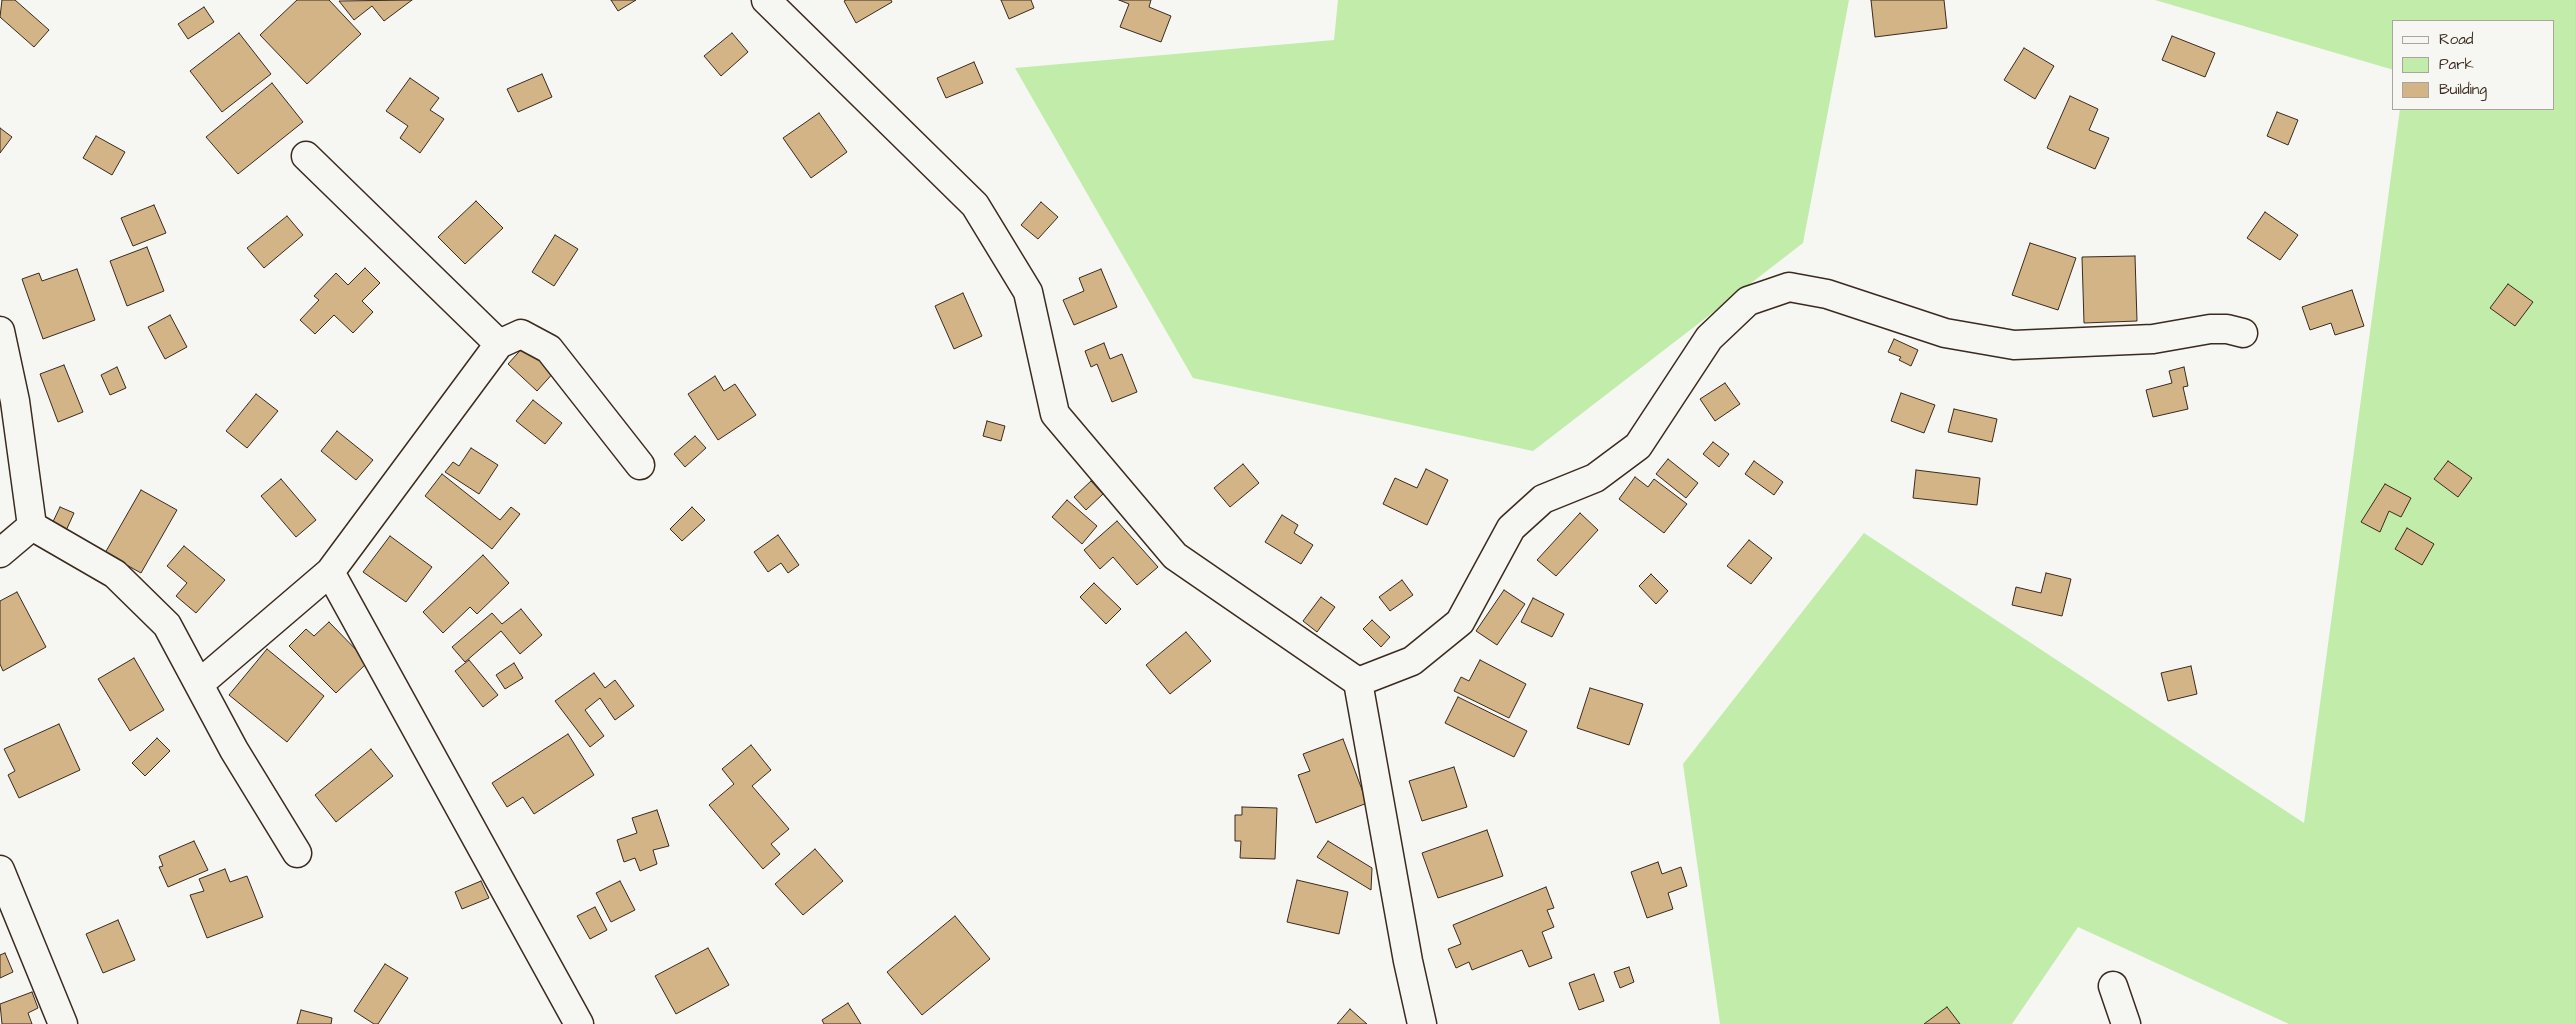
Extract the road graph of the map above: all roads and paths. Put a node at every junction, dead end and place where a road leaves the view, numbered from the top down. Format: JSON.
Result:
{"nodes":[{"id":1,"x":766,"y":0,"type":"edge"},
{"id":2,"x":306,"y":156,"type":"dead end"},
{"id":3,"x":0,"y":331,"type":"edge"},
{"id":4,"x":2243,"y":333,"type":"dead end"},
{"id":5,"x":499,"y":344,"type":"junction"},
{"id":6,"x":640,"y":465,"type":"dead end"},
{"id":7,"x":32,"y":526,"type":"junction"},
{"id":8,"x":0,"y":553,"type":"edge"},
{"id":9,"x":330,"y":572,"type":"junction"},
{"id":10,"x":1358,"y":682,"type":"junction"},
{"id":11,"x":199,"y":684,"type":"junction"},
{"id":12,"x":297,"y":853,"type":"dead end"},
{"id":13,"x":0,"y":870,"type":"edge"},
{"id":14,"x":2113,"y":986,"type":"dead end"},
{"id":15,"x":63,"y":1024,"type":"edge"},
{"id":16,"x":579,"y":1024,"type":"edge"},
{"id":17,"x":1422,"y":1024,"type":"edge"},
{"id":18,"x":2126,"y":1024,"type":"edge"}],
"edges":[{"from":1,"to":10,"type":"street"},
{"from":2,"to":5,"type":"street"},
{"from":3,"to":7,"type":"street"},
{"from":4,"to":10,"type":"street"},
{"from":5,"to":6,"type":"street"},
{"from":5,"to":9,"type":"street"},
{"from":7,"to":8,"type":"street"},
{"from":7,"to":11,"type":"street"},
{"from":9,"to":11,"type":"street"},
{"from":9,"to":16,"type":"street"},
{"from":10,"to":17,"type":"street"},
{"from":11,"to":12,"type":"street"},
{"from":13,"to":15,"type":"street"},
{"from":14,"to":18,"type":"street"}]}
